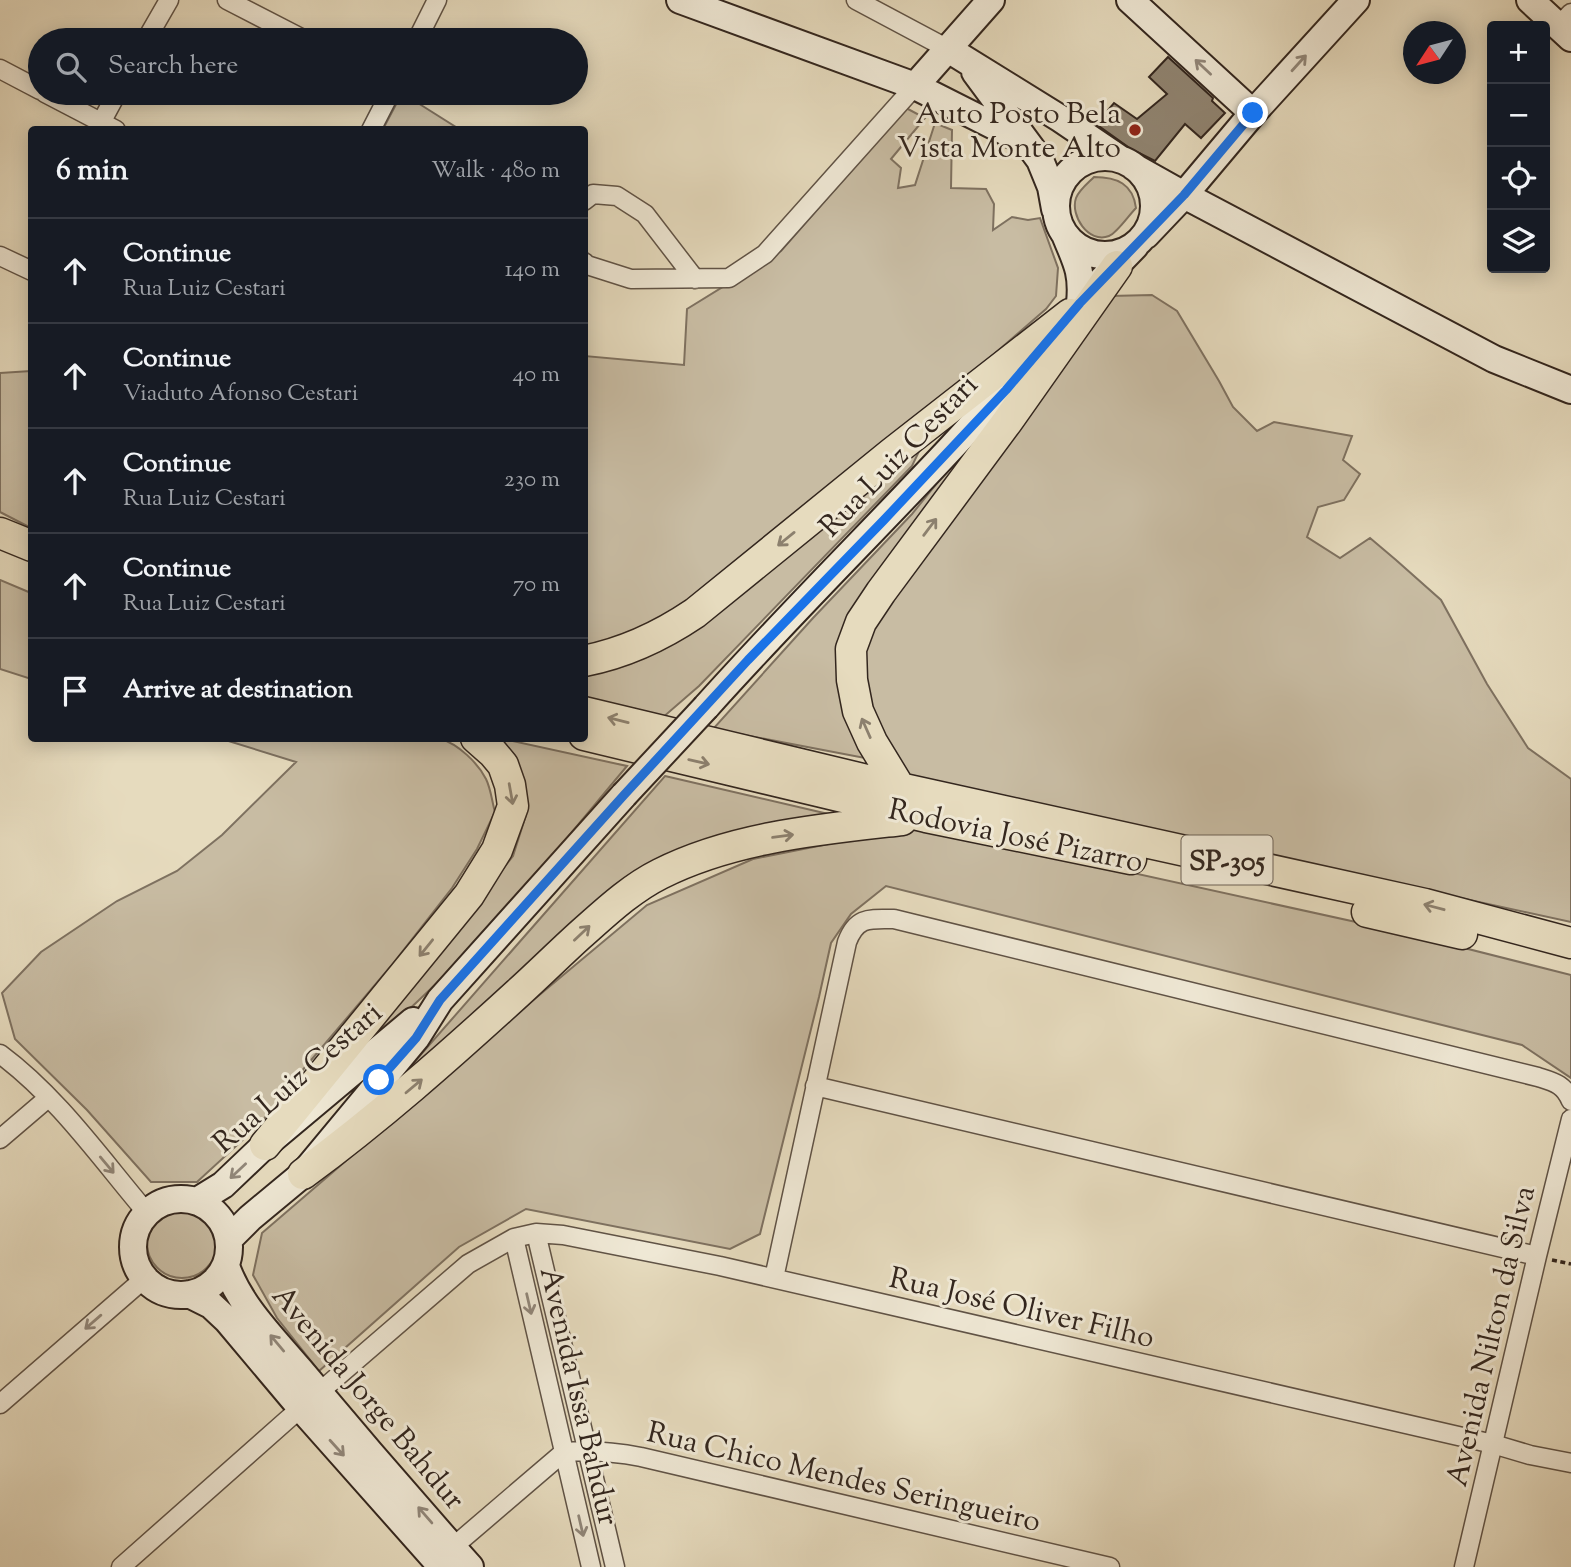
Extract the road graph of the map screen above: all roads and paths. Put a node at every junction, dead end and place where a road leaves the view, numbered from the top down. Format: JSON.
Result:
{"nodes":[{"id":1,"x":169,"y":0,"type":"edge"},
{"id":2,"x":227,"y":0,"type":"edge"},
{"id":3,"x":437,"y":0,"type":"edge"},
{"id":4,"x":680,"y":0,"type":"edge"},
{"id":5,"x":856,"y":0,"type":"edge"},
{"id":6,"x":991,"y":0,"type":"edge"},
{"id":7,"x":1130,"y":0,"type":"edge"},
{"id":8,"x":1356,"y":0,"type":"edge"},
{"id":9,"x":1530,"y":0,"type":"edge"},
{"id":10,"x":1567,"y":26,"type":"edge"},
{"id":11,"x":153,"y":28,"type":"edge"},
{"id":12,"x":282,"y":28,"type":"edge"},
{"id":13,"x":422,"y":28,"type":"edge"},
{"id":14,"x":956,"y":54,"type":"junction"},
{"id":15,"x":0,"y":69,"type":"edge"},
{"id":16,"x":28,"y":84,"type":"edge"},
{"id":17,"x":915,"y":86,"type":"junction"},
{"id":18,"x":67,"y":105,"type":"edge"},
{"id":19,"x":113,"y":105,"type":"edge"},
{"id":20,"x":384,"y":105,"type":"edge"},
{"id":21,"x":1253,"y":113,"type":"junction"},
{"id":22,"x":103,"y":126,"type":"edge"},
{"id":23,"x":105,"y":126,"type":"edge"},
{"id":24,"x":373,"y":126,"type":"edge"},
{"id":25,"x":1026,"y":142,"type":"junction"},
{"id":26,"x":1128,"y":163,"type":"junction"},
{"id":27,"x":1184,"y":195,"type":"junction"},
{"id":28,"x":588,"y":198,"type":"edge"},
{"id":29,"x":1060,"y":223,"type":"junction"},
{"id":30,"x":1133,"y":249,"type":"junction"},
{"id":31,"x":0,"y":256,"type":"edge"},
{"id":32,"x":28,"y":265,"type":"edge"},
{"id":33,"x":588,"y":265,"type":"edge"},
{"id":34,"x":695,"y":279,"type":"junction"},
{"id":35,"x":1075,"y":309,"type":"junction"},
{"id":36,"x":1571,"y":390,"type":"edge"},
{"id":37,"x":0,"y":533,"type":"edge"},
{"id":38,"x":28,"y":544,"type":"edge"},
{"id":39,"x":0,"y":552,"type":"edge"},
{"id":40,"x":28,"y":564,"type":"edge"},
{"id":41,"x":588,"y":660,"type":"edge"},
{"id":42,"x":588,"y":713,"type":"edge"},
{"id":43,"x":588,"y":736,"type":"edge"},
{"id":44,"x":481,"y":742,"type":"edge"},
{"id":45,"x":900,"y":788,"type":"junction"},
{"id":46,"x":926,"y":817,"type":"junction"},
{"id":47,"x":1571,"y":943,"type":"edge"},
{"id":48,"x":1571,"y":960,"type":"edge"},
{"id":49,"x":440,"y":1000,"type":"junction"},
{"id":50,"x":0,"y":1054,"type":"edge"},
{"id":51,"x":815,"y":1086,"type":"junction"},
{"id":52,"x":48,"y":1098,"type":"junction"},
{"id":53,"x":1571,"y":1101,"type":"edge"},
{"id":54,"x":1571,"y":1119,"type":"edge"},
{"id":55,"x":0,"y":1139,"type":"edge"},
{"id":56,"x":265,"y":1145,"type":"junction"},
{"id":57,"x":303,"y":1174,"type":"junction"},
{"id":58,"x":197,"y":1201,"type":"junction"},
{"id":59,"x":147,"y":1213,"type":"junction"},
{"id":60,"x":536,"y":1233,"type":"junction"},
{"id":61,"x":514,"y":1238,"type":"junction"},
{"id":62,"x":229,"y":1239,"type":"junction"},
{"id":63,"x":1537,"y":1256,"type":"junction"},
{"id":64,"x":226,"y":1266,"type":"junction"},
{"id":65,"x":145,"y":1278,"type":"junction"},
{"id":66,"x":774,"y":1278,"type":"junction"},
{"id":67,"x":188,"y":1294,"type":"junction"},
{"id":68,"x":310,"y":1400,"type":"junction"},
{"id":69,"x":0,"y":1404,"type":"edge"},
{"id":70,"x":1493,"y":1444,"type":"junction"},
{"id":71,"x":587,"y":1450,"type":"junction"},
{"id":72,"x":564,"y":1452,"type":"junction"},
{"id":73,"x":1571,"y":1463,"type":"edge"},
{"id":74,"x":440,"y":1560,"type":"edge"},
{"id":75,"x":121,"y":1567,"type":"edge"},
{"id":76,"x":470,"y":1567,"type":"edge"},
{"id":77,"x":591,"y":1567,"type":"edge"},
{"id":78,"x":615,"y":1567,"type":"edge"},
{"id":79,"x":1110,"y":1567,"type":"edge"},
{"id":80,"x":1464,"y":1567,"type":"edge"}],
"edges":[{"from":1,"to":11,"type":"street"},
{"from":2,"to":12,"type":"street"},
{"from":3,"to":13,"type":"street"},
{"from":4,"to":17,"type":"street"},
{"from":5,"to":14,"type":"street"},
{"from":6,"to":14,"type":"street"},
{"from":21,"to":7,"type":"street","one_way":true},
{"from":21,"to":8,"type":"street","name":"Rua Luiz Cestari","one_way":true},
{"from":9,"to":10,"type":"street"},
{"from":14,"to":17,"type":"street"},
{"from":14,"to":25,"type":"street"},
{"from":14,"to":26,"type":"street"},
{"from":15,"to":16,"type":"street"},
{"from":17,"to":25,"type":"street"},
{"from":17,"to":34,"type":"street"},
{"from":18,"to":22,"type":"street"},
{"from":19,"to":23,"type":"street"},
{"from":20,"to":24,"type":"street"},
{"from":21,"to":27,"type":"street","name":"Rua Luiz Cestari"},
{"from":25,"to":29,"type":"street"},
{"from":26,"to":27,"type":"street"},
{"from":26,"to":29,"type":"street"},
{"from":26,"to":30,"type":"street"},
{"from":27,"to":30,"type":"street","name":"Rua Luiz Cestari"},
{"from":27,"to":36,"type":"street"},
{"from":28,"to":34,"type":"street"},
{"from":29,"to":30,"type":"street"},
{"from":29,"to":35,"type":"street"},
{"from":30,"to":35,"type":"street","name":"Rua Luiz Cestari"},
{"from":45,"to":30,"type":"main road","one_way":true},
{"from":31,"to":32,"type":"street"},
{"from":33,"to":34,"type":"street"},
{"from":35,"to":41,"type":"main road","one_way":true},
{"from":35,"to":49,"type":"street","name":"Rua Luiz Cestari","bridge":true},
{"from":37,"to":38,"type":"main road"},
{"from":39,"to":40,"type":"main road"},
{"from":45,"to":42,"type":"main road","name":"Rodovia José Pizarro","number":"SP-305","one_way":true},
{"from":43,"to":46,"type":"main road","name":"Rodovia José Pizarro","number":"SP-305","one_way":true},
{"from":44,"to":56,"type":"main road","one_way":true},
{"from":47,"to":45,"type":"main road","name":"Rodovia José Pizarro","number":"SP-305","one_way":true},
{"from":46,"to":48,"type":"main road","name":"Rodovia José Pizarro","number":"SP-305"},
{"from":57,"to":46,"type":"main road","one_way":true},
{"from":49,"to":56,"type":"street","name":"Rua Luiz Cestari"},
{"from":49,"to":57,"type":"street","name":"Rua Luiz Cestari"},
{"from":50,"to":52,"type":"street"},
{"from":51,"to":53,"type":"street"},
{"from":51,"to":63,"type":"street"},
{"from":51,"to":66,"type":"street"},
{"from":52,"to":55,"type":"street"},
{"from":52,"to":59,"type":"street","one_way":true},
{"from":54,"to":63,"type":"street","name":"Avenida Nilton da Silva"},
{"from":56,"to":58,"type":"street","name":"Rua Luiz Cestari","one_way":true},
{"from":57,"to":62,"type":"street","name":"Rua Luiz Cestari"},
{"from":58,"to":59,"type":"street"},
{"from":58,"to":62,"type":"street"},
{"from":59,"to":65,"type":"street"},
{"from":60,"to":61,"type":"street","name":"Rua José Oliver Filho"},
{"from":60,"to":66,"type":"street","name":"Rua José Oliver Filho"},
{"from":60,"to":71,"type":"street","name":"Avenida Issa Bahdur"},
{"from":61,"to":68,"type":"street","name":"Rua José Oliver Filho"},
{"from":61,"to":72,"type":"street","name":"Avenida Issa Bahdur","one_way":true},
{"from":62,"to":64,"type":"street"},
{"from":63,"to":70,"type":"street","name":"Avenida Nilton da Silva"},
{"from":64,"to":67,"type":"street"},
{"from":68,"to":64,"type":"street","name":"Avenida Jorge Bahdur","one_way":true},
{"from":65,"to":67,"type":"street"},
{"from":65,"to":69,"type":"street","one_way":true},
{"from":66,"to":70,"type":"street","name":"Rua José Oliver Filho"},
{"from":67,"to":68,"type":"street","name":"Avenida Jorge Bahdur"},
{"from":68,"to":74,"type":"street","name":"Avenida Jorge Bahdur"},
{"from":68,"to":75,"type":"street","name":"Rua José Oliver Filho"},
{"from":70,"to":73,"type":"street","name":"Rua José Oliver Filho"},
{"from":70,"to":80,"type":"street","name":"Avenida Nilton da Silva"},
{"from":71,"to":72,"type":"street","name":"Rua Chico Mendes Seringueiro"},
{"from":71,"to":78,"type":"street","name":"Avenida Issa Bahdur"},
{"from":71,"to":79,"type":"street","name":"Rua Chico Mendes Seringueiro"},
{"from":72,"to":74,"type":"street"},
{"from":72,"to":77,"type":"street","name":"Avenida Issa Bahdur","one_way":true},
{"from":74,"to":76,"type":"street","name":"Avenida Jorge Bahdur"}]}
